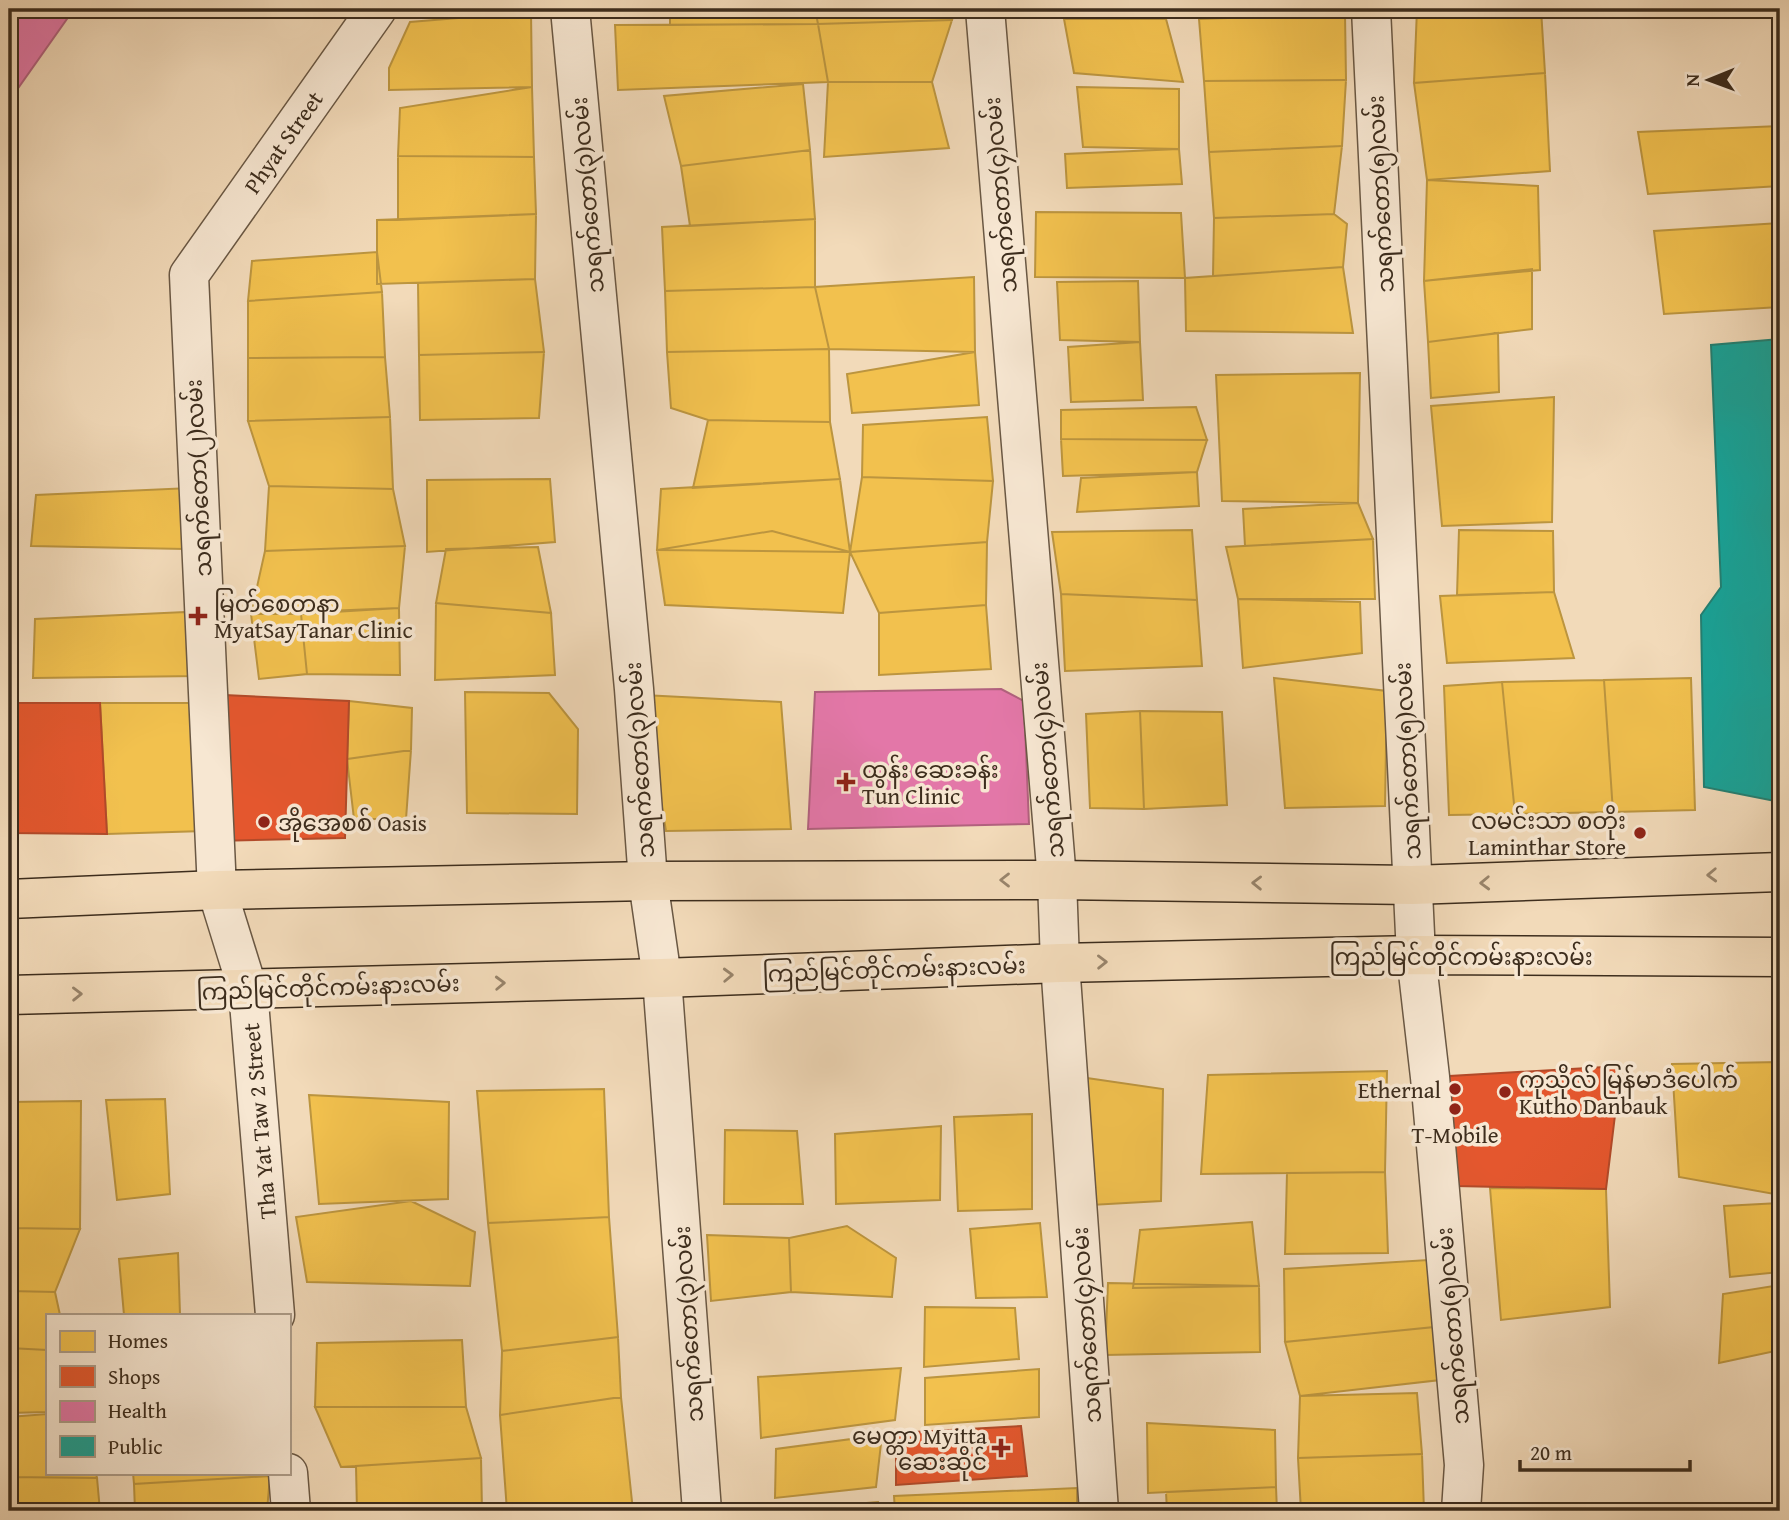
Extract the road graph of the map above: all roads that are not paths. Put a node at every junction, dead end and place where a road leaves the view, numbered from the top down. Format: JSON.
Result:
{"nodes":[{"id":1,"x":377,"y":9,"type":"edge"},
{"id":2,"x":569,"y":9,"type":"edge"},
{"id":3,"x":985,"y":9,"type":"edge"},
{"id":4,"x":1371,"y":9,"type":"edge"},
{"id":5,"x":189,"y":275,"type":"joint"},
{"id":6,"x":1780,"y":872,"type":"edge"},
{"id":7,"x":1057,"y":880,"type":"junction"},
{"id":8,"x":648,"y":881,"type":"junction"},
{"id":9,"x":1412,"y":885,"type":"junction"},
{"id":10,"x":217,"y":890,"type":"junction"},
{"id":11,"x":9,"y":899,"type":"edge"},
{"id":12,"x":1416,"y":955,"type":"junction"},
{"id":13,"x":1780,"y":957,"type":"edge"},
{"id":14,"x":1060,"y":963,"type":"junction"},
{"id":15,"x":663,"y":978,"type":"junction"},
{"id":16,"x":248,"y":990,"type":"junction"},
{"id":17,"x":9,"y":995,"type":"edge"},
{"id":18,"x":275,"y":1314,"type":"edge"},
{"id":19,"x":288,"y":1474,"type":"edge"},
{"id":20,"x":291,"y":1511,"type":"edge"},
{"id":21,"x":702,"y":1511,"type":"edge"},
{"id":22,"x":1100,"y":1511,"type":"edge"},
{"id":23,"x":1461,"y":1511,"type":"edge"}],
"edges":[{"from":1,"to":5,"type":"street","name":"Phyat Street"},
{"from":2,"to":8,"type":"street","name":"သရက်တော(၃)လမ်း"},
{"from":3,"to":7,"type":"street","name":"သရက်တော(၄)လမ်း"},
{"from":4,"to":9,"type":"street","name":"သရက်တော(၅)လမ်း"},
{"from":5,"to":10,"type":"street","name":"သရက်တော(၂)လမ်း"},
{"from":6,"to":9,"type":"main road","one_way":true},
{"from":7,"to":8,"type":"main road","one_way":true},
{"from":9,"to":7,"type":"main road","one_way":true},
{"from":7,"to":14,"type":"street","name":"သရက်တော(၄)လမ်း"},
{"from":8,"to":10,"type":"main road"},
{"from":8,"to":15,"type":"street","name":"သရက်တော(၃)လမ်း"},
{"from":9,"to":12,"type":"street","name":"သရက်တော(၅)လမ်း"},
{"from":10,"to":11,"type":"main road"},
{"from":10,"to":16,"type":"street","name":"Tha Yat Taw 2 Street"},
{"from":12,"to":13,"type":"main road","name":"ကြည်မြင်တိုင်ကမ်းနားလမ်း"},
{"from":14,"to":12,"type":"main road","name":"ကြည်မြင်တိုင်ကမ်းနားလမ်း","one_way":true},
{"from":12,"to":23,"type":"street","name":"သရက်တော(၅)လမ်း"},
{"from":15,"to":14,"type":"main road","name":"ကြည်မြင်တိုင်ကမ်းနားလမ်း","one_way":true},
{"from":14,"to":22,"type":"street","name":"သရက်တော(၄)လမ်း"},
{"from":16,"to":15,"type":"main road","name":"ကြည်မြင်တိုင်ကမ်းနားလမ်း","one_way":true},
{"from":15,"to":21,"type":"street","name":"သရက်တော(၃)လမ်း"},
{"from":17,"to":16,"type":"main road","name":"ကြည်မြင်တိုင်ကမ်းနားလမ်း","one_way":true},
{"from":16,"to":18,"type":"street","name":"Tha Yat Taw 2 Street"},
{"from":19,"to":20,"type":"street"}]}
